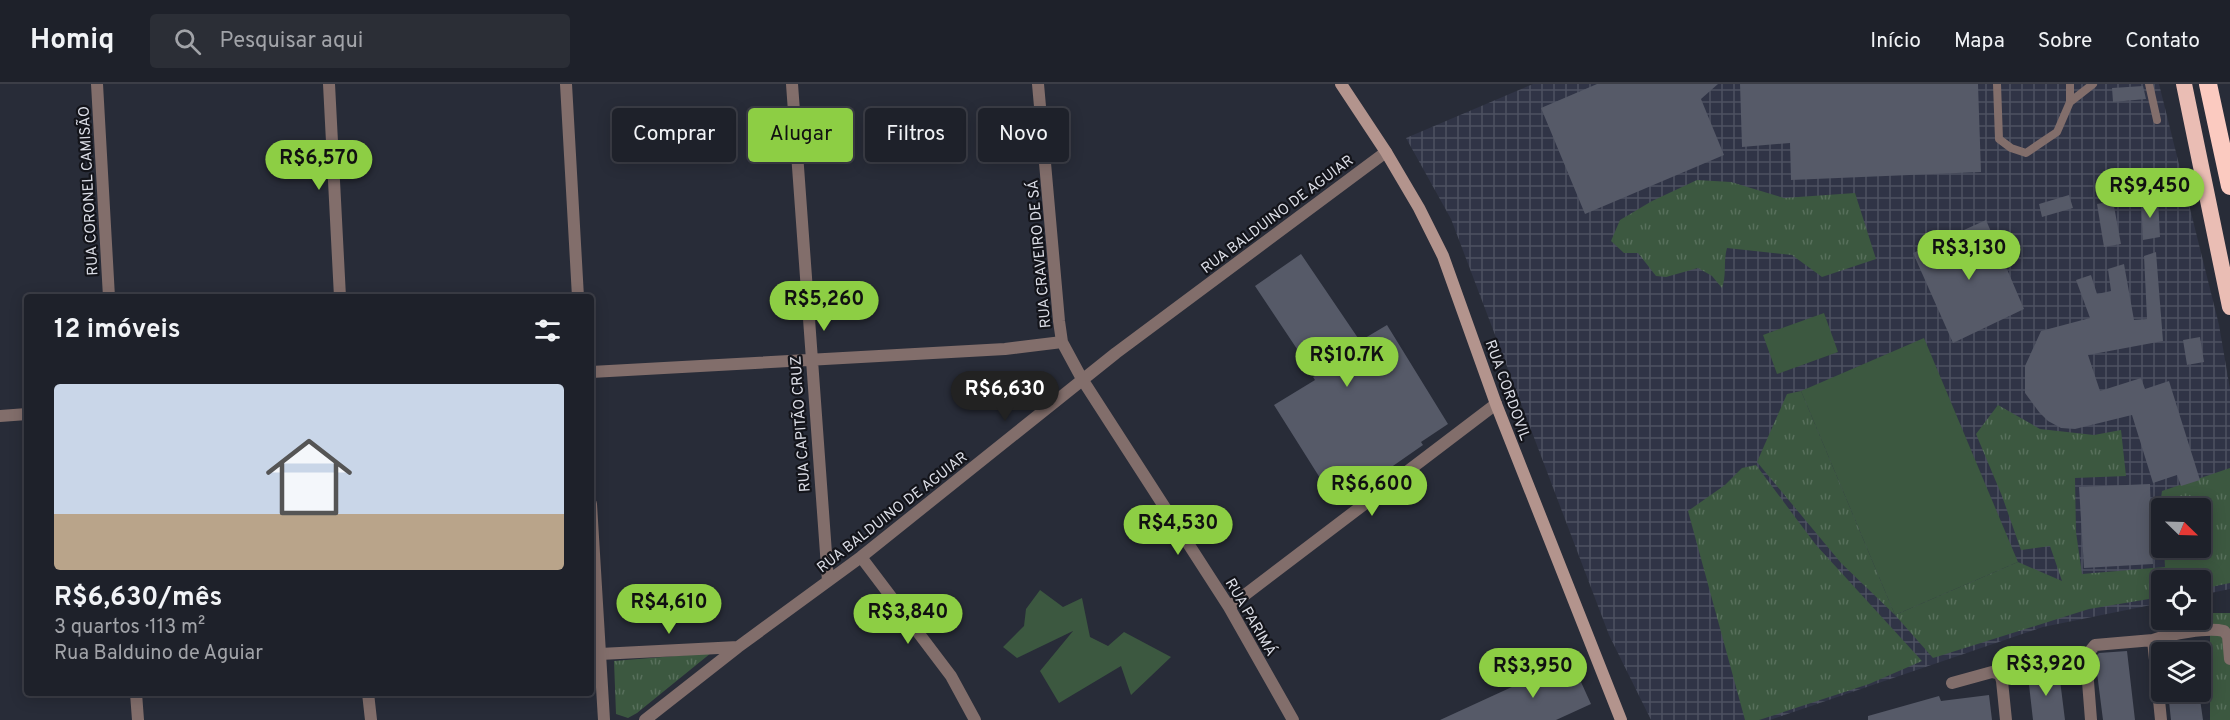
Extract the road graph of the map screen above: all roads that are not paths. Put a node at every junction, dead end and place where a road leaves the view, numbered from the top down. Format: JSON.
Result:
{"nodes":[{"id":1,"x":97,"y":84,"type":"edge"},
{"id":2,"x":328,"y":84,"type":"edge"},
{"id":3,"x":566,"y":84,"type":"edge"},
{"id":4,"x":792,"y":84,"type":"edge"},
{"id":5,"x":1038,"y":84,"type":"edge"},
{"id":6,"x":1341,"y":84,"type":"edge"},
{"id":7,"x":1997,"y":84,"type":"edge"},
{"id":8,"x":2070,"y":84,"type":"edge"},
{"id":9,"x":2093,"y":84,"type":"edge"},
{"id":10,"x":2149,"y":84,"type":"edge"},
{"id":11,"x":2184,"y":84,"type":"edge"},
{"id":12,"x":2208,"y":84,"type":"edge"},
{"id":13,"x":2070,"y":102,"type":"junction"},
{"id":14,"x":2157,"y":120,"type":"dead end"},
{"id":15,"x":1386,"y":152,"type":"junction"},
{"id":16,"x":2230,"y":186,"type":"edge"},
{"id":17,"x":109,"y":294,"type":"edge"},
{"id":18,"x":340,"y":294,"type":"edge"},
{"id":19,"x":578,"y":294,"type":"edge"},
{"id":20,"x":2230,"y":307,"type":"edge"},
{"id":21,"x":1062,"y":342,"type":"junction"},
{"id":22,"x":810,"y":360,"type":"junction"},
{"id":23,"x":594,"y":372,"type":"edge"},
{"id":24,"x":1082,"y":380,"type":"junction"},
{"id":25,"x":1496,"y":404,"type":"junction"},
{"id":26,"x":24,"y":414,"type":"edge"},
{"id":27,"x":0,"y":416,"type":"edge"},
{"id":28,"x":594,"y":554,"type":"edge"},
{"id":29,"x":861,"y":557,"type":"junction"},
{"id":30,"x":828,"y":582,"type":"junction"},
{"id":31,"x":1229,"y":607,"type":"junction"},
{"id":32,"x":2153,"y":640,"type":"junction"},
{"id":33,"x":738,"y":647,"type":"junction"},
{"id":34,"x":600,"y":654,"type":"junction"},
{"id":35,"x":2230,"y":659,"type":"edge"},
{"id":36,"x":1953,"y":683,"type":"dead end"},
{"id":37,"x":136,"y":696,"type":"edge"},
{"id":38,"x":368,"y":696,"type":"edge"},
{"id":39,"x":652,"y":718,"type":"edge"},
{"id":40,"x":138,"y":720,"type":"edge"},
{"id":41,"x":371,"y":720,"type":"edge"},
{"id":42,"x":604,"y":720,"type":"edge"},
{"id":43,"x":975,"y":720,"type":"edge"},
{"id":44,"x":1293,"y":720,"type":"edge"},
{"id":45,"x":1621,"y":720,"type":"edge"},
{"id":46,"x":2006,"y":720,"type":"edge"},
{"id":47,"x":2091,"y":720,"type":"edge"},
{"id":48,"x":2161,"y":720,"type":"edge"}],
"edges":[{"from":1,"to":17,"type":"street","name":"RUA CORONEL CAMISÃO"},
{"from":2,"to":18,"type":"street"},
{"from":3,"to":19,"type":"street"},
{"from":4,"to":22,"type":"street","name":"RUA CAPITÃO CRUZ"},
{"from":5,"to":21,"type":"street","name":"RUA CRAVEIRO DE SÁ"},
{"from":6,"to":15,"type":"main road","name":"RUA CORDOVIL"},
{"from":7,"to":13,"type":"lane"},
{"from":8,"to":13,"type":"lane"},
{"from":9,"to":13,"type":"lane"},
{"from":10,"to":14,"type":"lane"},
{"from":11,"to":20,"type":"highway"},
{"from":12,"to":16,"type":"highway"},
{"from":15,"to":24,"type":"street","name":"RUA BALDUINO DE AGUIAR"},
{"from":15,"to":25,"type":"main road","name":"RUA CORDOVIL"},
{"from":21,"to":22,"type":"street"},
{"from":21,"to":24,"type":"street","name":"RUA CRAVEIRO DE SÁ"},
{"from":22,"to":23,"type":"street"},
{"from":22,"to":30,"type":"street","name":"RUA CAPITÃO CRUZ"},
{"from":24,"to":29,"type":"street","name":"RUA BALDUINO DE AGUIAR"},
{"from":24,"to":31,"type":"street","name":"RUA PARIMÁ"},
{"from":25,"to":31,"type":"street"},
{"from":25,"to":45,"type":"main road","name":"RUA CORDOVIL"},
{"from":26,"to":27,"type":"street"},
{"from":28,"to":34,"type":"street"},
{"from":29,"to":30,"type":"street","name":"RUA BALDUINO DE AGUIAR"},
{"from":29,"to":43,"type":"street"},
{"from":30,"to":33,"type":"street","name":"RUA BALDUINO DE AGUIAR"},
{"from":31,"to":44,"type":"street","name":"RUA PARIMÁ"},
{"from":32,"to":35,"type":"street"},
{"from":32,"to":47,"type":"street"},
{"from":32,"to":48,"type":"street"},
{"from":33,"to":34,"type":"street"},
{"from":33,"to":39,"type":"street","name":"RUA BALDUINO DE AGUIAR"},
{"from":34,"to":42,"type":"street"},
{"from":36,"to":46,"type":"street"},
{"from":37,"to":40,"type":"street"},
{"from":38,"to":41,"type":"street"}]}
